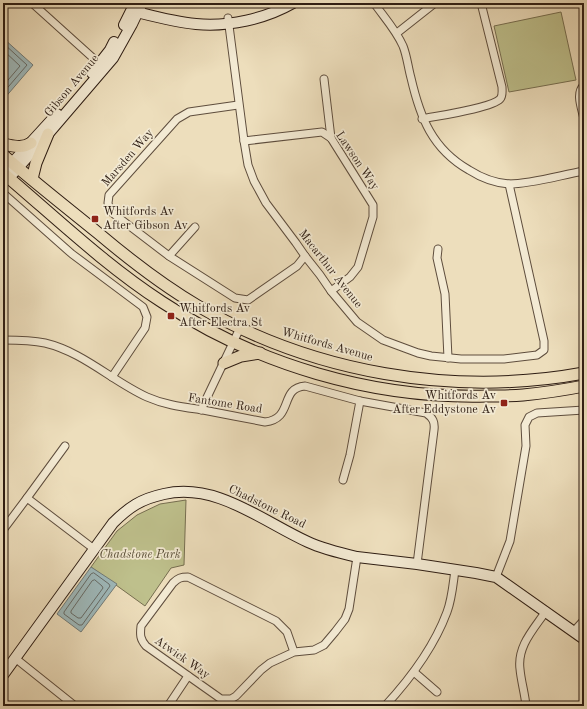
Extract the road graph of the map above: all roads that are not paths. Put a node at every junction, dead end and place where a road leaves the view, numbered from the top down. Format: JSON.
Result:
{"nodes":[{"id":1,"x":32,"y":3,"type":"edge"},
{"id":2,"x":279,"y":3,"type":"edge"},
{"id":3,"x":294,"y":3,"type":"edge"},
{"id":4,"x":374,"y":3,"type":"edge"},
{"id":5,"x":435,"y":3,"type":"edge"},
{"id":6,"x":481,"y":3,"type":"edge"},
{"id":7,"x":137,"y":6,"type":"edge"},
{"id":8,"x":228,"y":21,"type":"junction"},
{"id":9,"x":397,"y":33,"type":"junction"},
{"id":10,"x":102,"y":66,"type":"junction"},
{"id":11,"x":324,"y":79,"type":"dead end"},
{"id":12,"x":584,"y":85,"type":"edge"},
{"id":13,"x":238,"y":105,"type":"junction"},
{"id":14,"x":422,"y":119,"type":"junction"},
{"id":15,"x":584,"y":119,"type":"edge"},
{"id":16,"x":48,"y":134,"type":"junction"},
{"id":17,"x":331,"y":138,"type":"junction"},
{"id":18,"x":244,"y":141,"type":"junction"},
{"id":19,"x":31,"y":143,"type":"junction"},
{"id":20,"x":3,"y":144,"type":"edge"},
{"id":21,"x":3,"y":154,"type":"edge"},
{"id":22,"x":16,"y":165,"type":"junction"},
{"id":23,"x":584,"y":170,"type":"edge"},
{"id":24,"x":5,"y":175,"type":"edge"},
{"id":25,"x":32,"y":179,"type":"junction"},
{"id":26,"x":509,"y":184,"type":"junction"},
{"id":27,"x":3,"y":193,"type":"edge"},
{"id":28,"x":195,"y":227,"type":"dead end"},
{"id":29,"x":438,"y":248,"type":"dead end"},
{"id":30,"x":169,"y":256,"type":"junction"},
{"id":31,"x":305,"y":256,"type":"junction"},
{"id":32,"x":331,"y":291,"type":"junction"},
{"id":33,"x":240,"y":328,"type":"junction"},
{"id":34,"x":3,"y":340,"type":"edge"},
{"id":35,"x":233,"y":342,"type":"junction"},
{"id":36,"x":260,"y":353,"type":"junction"},
{"id":37,"x":448,"y":358,"type":"junction"},
{"id":38,"x":224,"y":363,"type":"junction"},
{"id":39,"x":584,"y":373,"type":"edge"},
{"id":40,"x":112,"y":377,"type":"junction"},
{"id":41,"x":584,"y":386,"type":"edge"},
{"id":42,"x":360,"y":401,"type":"junction"},
{"id":43,"x":201,"y":410,"type":"junction"},
{"id":44,"x":584,"y":410,"type":"edge"},
{"id":45,"x":65,"y":446,"type":"dead end"},
{"id":46,"x":343,"y":480,"type":"dead end"},
{"id":47,"x":28,"y":498,"type":"junction"},
{"id":48,"x":3,"y":530,"type":"edge"},
{"id":49,"x":94,"y":549,"type":"junction"},
{"id":50,"x":357,"y":557,"type":"junction"},
{"id":51,"x":417,"y":564,"type":"junction"},
{"id":52,"x":455,"y":570,"type":"junction"},
{"id":53,"x":496,"y":577,"type":"junction"},
{"id":54,"x":546,"y":611,"type":"junction"},
{"id":55,"x":584,"y":620,"type":"edge"},
{"id":56,"x":574,"y":632,"type":"junction"},
{"id":57,"x":584,"y":639,"type":"edge"},
{"id":58,"x":294,"y":652,"type":"junction"},
{"id":59,"x":15,"y":658,"type":"junction"},
{"id":60,"x":414,"y":672,"type":"junction"},
{"id":61,"x":3,"y":675,"type":"edge"},
{"id":62,"x":188,"y":676,"type":"junction"},
{"id":63,"x":437,"y":692,"type":"dead end"},
{"id":64,"x":75,"y":706,"type":"edge"},
{"id":65,"x":168,"y":706,"type":"edge"},
{"id":66,"x":385,"y":706,"type":"edge"},
{"id":67,"x":526,"y":706,"type":"edge"}],
"edges":[{"from":1,"to":10,"type":"street"},
{"from":2,"to":8,"type":"street"},
{"from":3,"to":8,"type":"street"},
{"from":4,"to":9,"type":"street"},
{"from":5,"to":9,"type":"street"},
{"from":6,"to":14,"type":"street"},
{"from":7,"to":8,"type":"street"},
{"from":7,"to":10,"type":"street","name":"Gibson Avenue"},
{"from":8,"to":13,"type":"street","name":"Macarthur Avenue"},
{"from":9,"to":14,"type":"street"},
{"from":10,"to":16,"type":"street","name":"Gibson Avenue"},
{"from":10,"to":19,"type":"street","name":"Gibson Avenue"},
{"from":11,"to":17,"type":"street"},
{"from":12,"to":15,"type":"street"},
{"from":13,"to":18,"type":"street","name":"Macarthur Avenue"},
{"from":13,"to":30,"type":"street","name":"Marsden Way"},
{"from":14,"to":26,"type":"street"},
{"from":16,"to":22,"type":"street","name":"Gibson Avenue"},
{"from":16,"to":25,"type":"main road"},
{"from":17,"to":18,"type":"street","name":"Lawson Way"},
{"from":17,"to":32,"type":"street","name":"Lawson Way"},
{"from":18,"to":31,"type":"street","name":"Macarthur Avenue"},
{"from":19,"to":20,"type":"main road"},
{"from":19,"to":22,"type":"street","name":"Gibson Avenue"},
{"from":21,"to":22,"type":"main road","name":"Whitfords Avenue"},
{"from":22,"to":24,"type":"street","name":"Gibson Avenue"},
{"from":22,"to":25,"type":"main road","name":"Whitfords Avenue"},
{"from":23,"to":26,"type":"street"},
{"from":24,"to":35,"type":"main road"},
{"from":25,"to":33,"type":"main road","name":"Whitfords Avenue"},
{"from":26,"to":37,"type":"street","name":"Macarthur Avenue"},
{"from":27,"to":40,"type":"street"},
{"from":28,"to":30,"type":"street"},
{"from":29,"to":37,"type":"street"},
{"from":30,"to":31,"type":"street","name":"Marsden Way"},
{"from":31,"to":32,"type":"street","name":"Macarthur Avenue"},
{"from":32,"to":37,"type":"street","name":"Macarthur Avenue"},
{"from":33,"to":35,"type":"street"},
{"from":33,"to":39,"type":"main road","name":"Whitfords Avenue"},
{"from":34,"to":40,"type":"street","name":"Fantome Road"},
{"from":35,"to":36,"type":"main road"},
{"from":35,"to":38,"type":"street"},
{"from":36,"to":38,"type":"main road"},
{"from":36,"to":41,"type":"main road"},
{"from":38,"to":43,"type":"street"},
{"from":40,"to":43,"type":"street","name":"Fantome Road"},
{"from":42,"to":43,"type":"street","name":"Fantome Road"},
{"from":42,"to":46,"type":"street"},
{"from":42,"to":51,"type":"street","name":"Fantome Road"},
{"from":44,"to":53,"type":"street"},
{"from":45,"to":47,"type":"street"},
{"from":47,"to":48,"type":"street"},
{"from":47,"to":49,"type":"street"},
{"from":49,"to":50,"type":"street","name":"Chadstone Road"},
{"from":49,"to":59,"type":"street","name":"Chadstone Road"},
{"from":50,"to":51,"type":"street","name":"Chadstone Road"},
{"from":50,"to":58,"type":"street","name":"Atwick Way"},
{"from":51,"to":52,"type":"street","name":"Chadstone Road"},
{"from":52,"to":53,"type":"street","name":"Chadstone Road"},
{"from":52,"to":60,"type":"street"},
{"from":53,"to":54,"type":"street","name":"Chadstone Road"},
{"from":54,"to":56,"type":"street","name":"Chadstone Road"},
{"from":54,"to":67,"type":"street"},
{"from":55,"to":56,"type":"street"},
{"from":56,"to":57,"type":"street","name":"Chadstone Road"},
{"from":58,"to":62,"type":"street","name":"Atwick Way"},
{"from":58,"to":62,"type":"street","name":"Atwick Way"},
{"from":59,"to":61,"type":"street","name":"Chadstone Road"},
{"from":59,"to":64,"type":"street"},
{"from":60,"to":63,"type":"street"},
{"from":60,"to":66,"type":"street"},
{"from":62,"to":65,"type":"street"}]}
